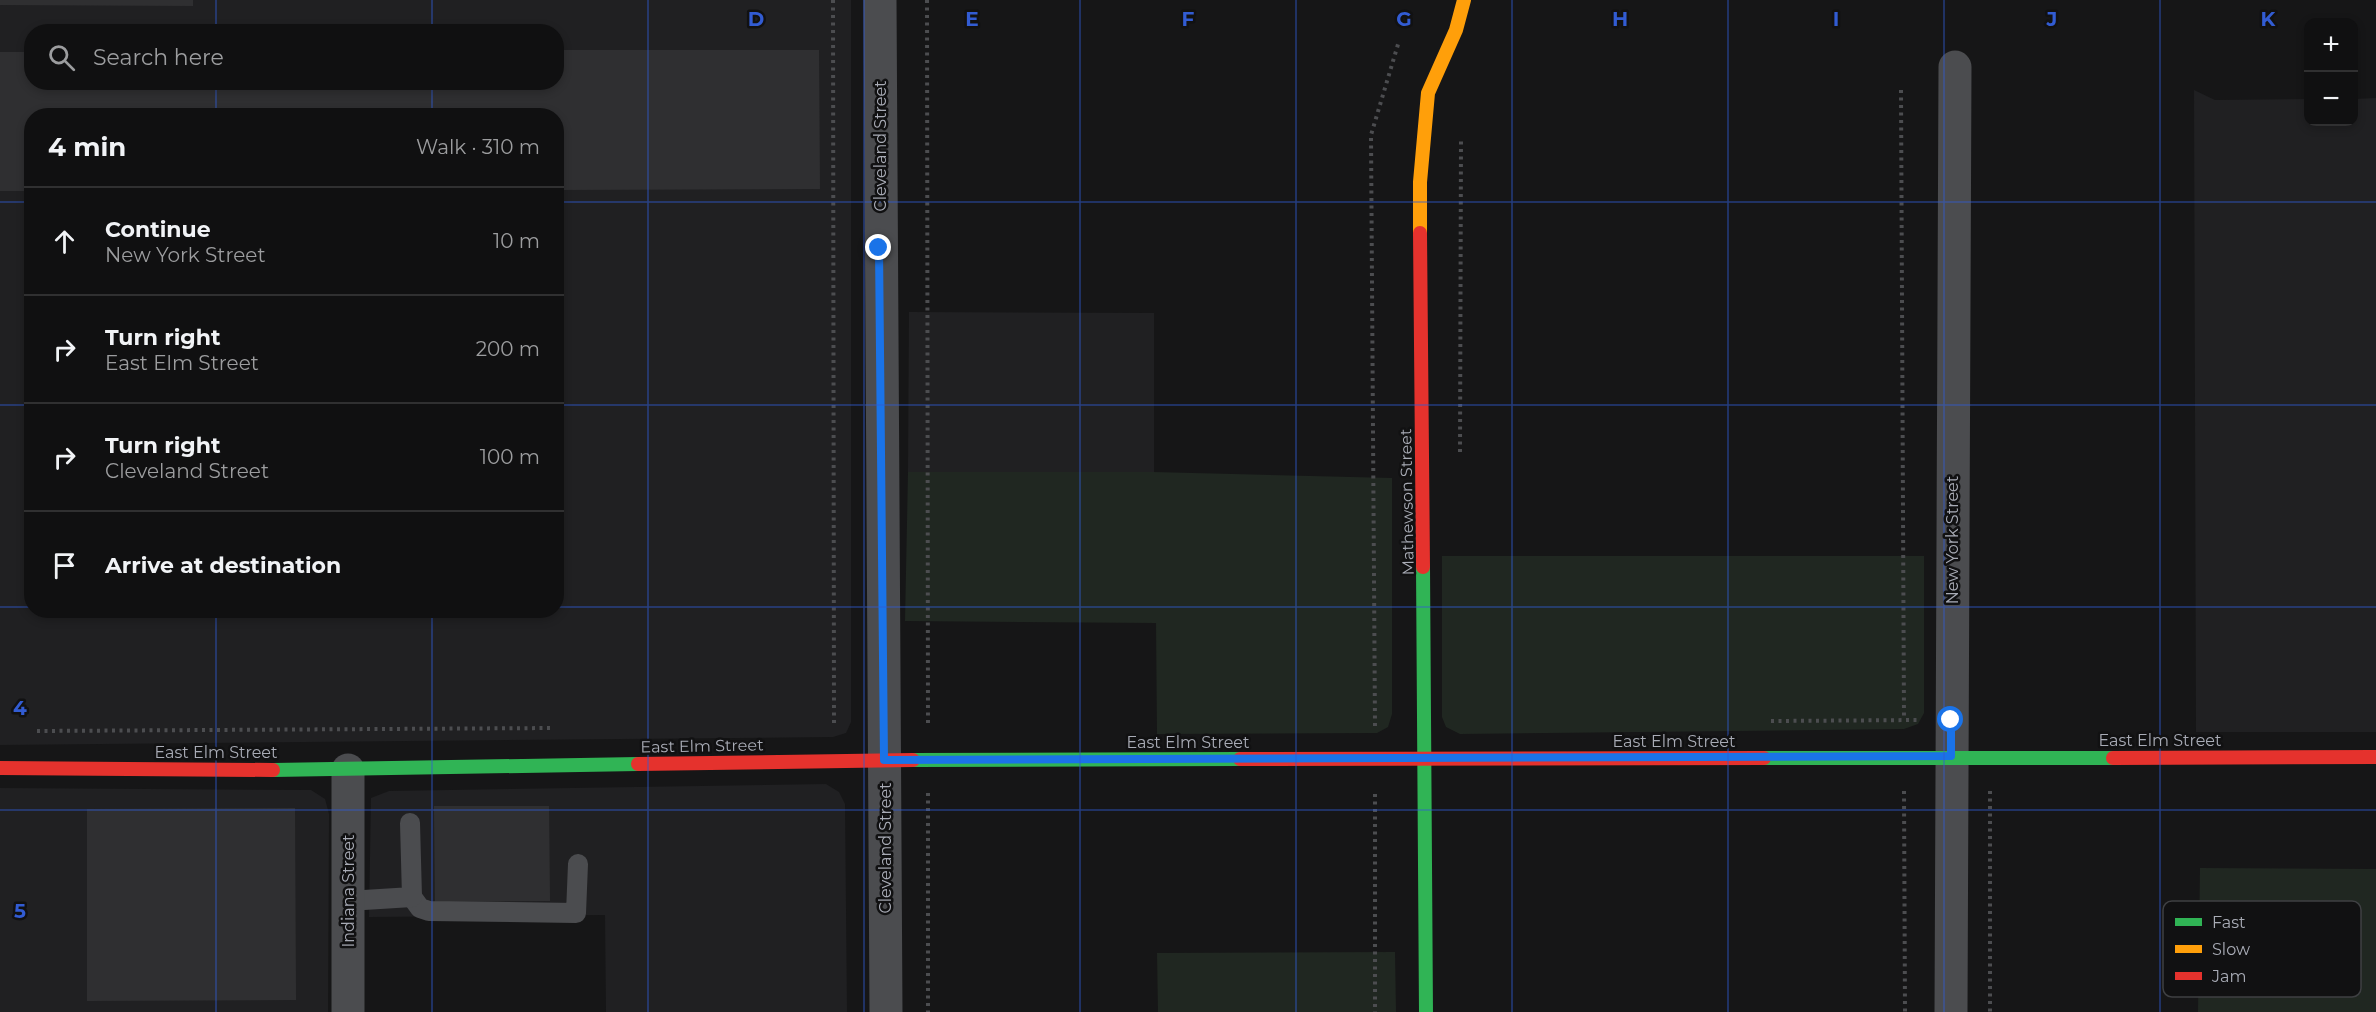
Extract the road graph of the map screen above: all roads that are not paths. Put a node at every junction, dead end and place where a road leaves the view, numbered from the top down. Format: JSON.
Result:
{"nodes":[{"id":1,"x":880,"y":0,"type":"edge"},
{"id":2,"x":1464,"y":0,"type":"edge"},
{"id":3,"x":1955,"y":67,"type":"dead end"},
{"id":4,"x":1951,"y":756,"type":"junction"},
{"id":5,"x":2376,"y":757,"type":"edge"},
{"id":6,"x":1424,"y":758,"type":"junction"},
{"id":7,"x":884,"y":760,"type":"junction"},
{"id":8,"x":0,"y":768,"type":"edge"},
{"id":9,"x":348,"y":770,"type":"junction"},
{"id":10,"x":410,"y":824,"type":"dead end"},
{"id":11,"x":578,"y":864,"type":"dead end"},
{"id":12,"x":412,"y":897,"type":"junction"},
{"id":13,"x":348,"y":901,"type":"junction"},
{"id":14,"x":348,"y":1012,"type":"edge"},
{"id":15,"x":886,"y":1012,"type":"edge"},
{"id":16,"x":1425,"y":1012,"type":"edge"},
{"id":17,"x":1951,"y":1012,"type":"edge"}],
"edges":[{"from":1,"to":7,"type":"street","name":"Cleveland Street"},
{"from":2,"to":6,"type":"street","name":"Mathewson Street"},
{"from":3,"to":4,"type":"street","name":"New York Street"},
{"from":4,"to":5,"type":"street","name":"East Elm Street"},
{"from":4,"to":6,"type":"street","name":"East Elm Street"},
{"from":4,"to":17,"type":"street","name":"New York Street"},
{"from":6,"to":7,"type":"street","name":"East Elm Street"},
{"from":6,"to":16,"type":"street","name":"Mathewson Street"},
{"from":7,"to":9,"type":"street","name":"East Elm Street"},
{"from":7,"to":15,"type":"street","name":"Cleveland Street"},
{"from":8,"to":9,"type":"street","name":"East Elm Street"},
{"from":9,"to":13,"type":"street","name":"Indiana Street"},
{"from":10,"to":12,"type":"lane"},
{"from":11,"to":12,"type":"lane"},
{"from":12,"to":13,"type":"lane"},
{"from":13,"to":14,"type":"street","name":"Indiana Street"}]}
